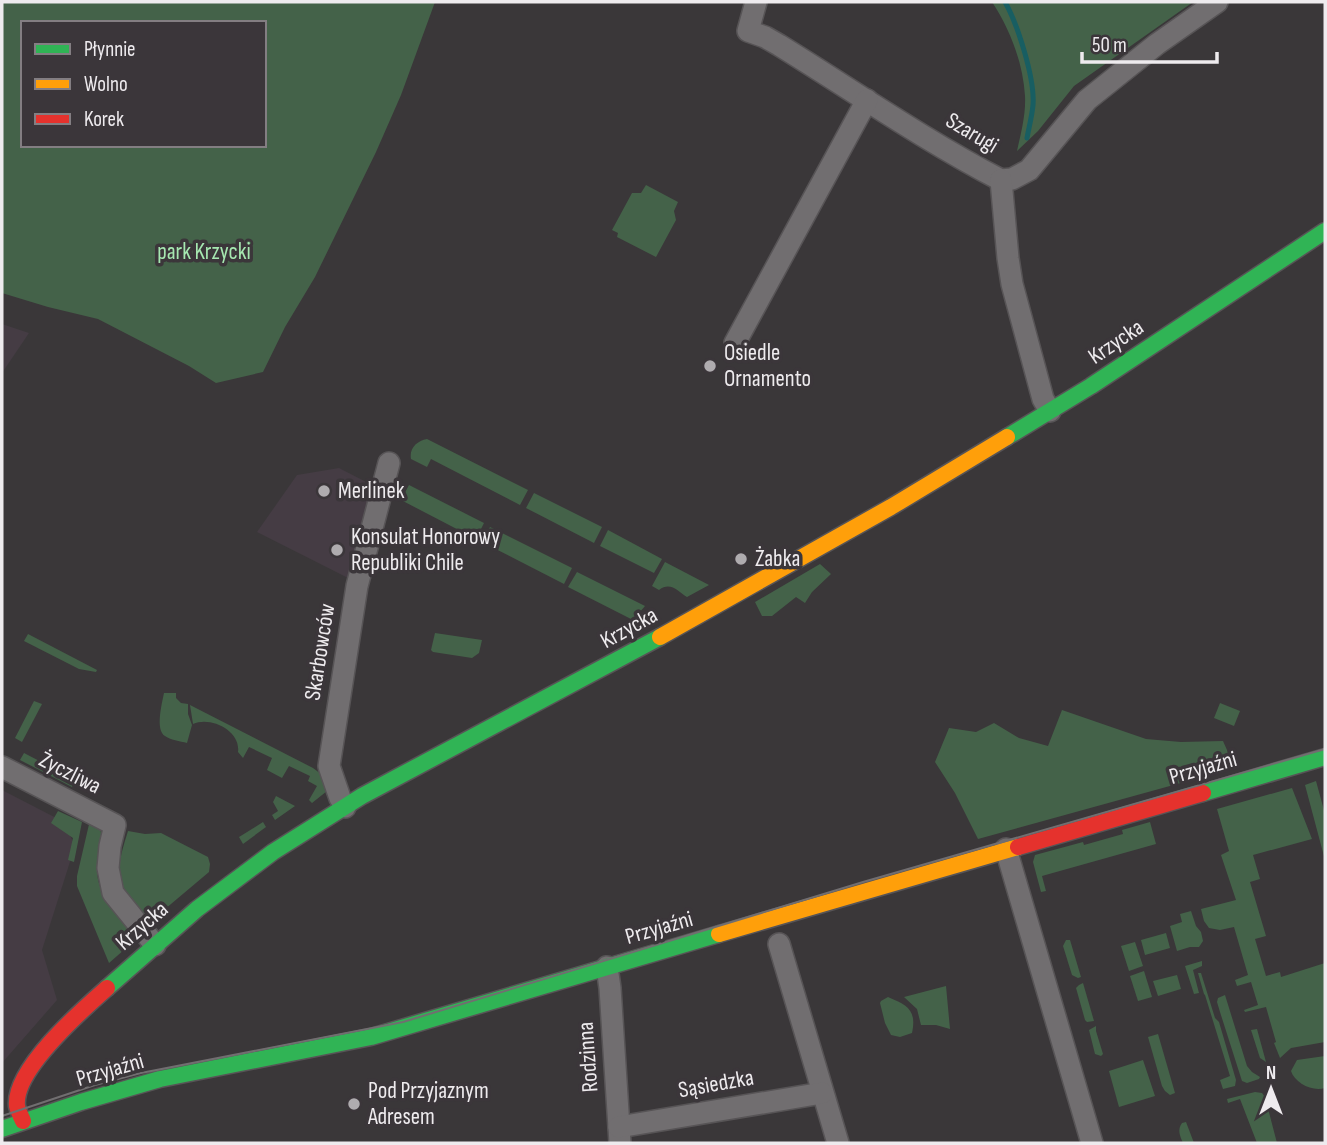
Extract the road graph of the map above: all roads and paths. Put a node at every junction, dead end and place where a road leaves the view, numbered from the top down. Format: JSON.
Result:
{"nodes":[{"id":1,"x":756,"y":2,"type":"edge"},
{"id":2,"x":1217,"y":2,"type":"edge"},
{"id":3,"x":867,"y":100,"type":"junction"},
{"id":4,"x":1001,"y":180,"type":"junction"},
{"id":5,"x":1325,"y":231,"type":"edge"},
{"id":6,"x":735,"y":343,"type":"dead end"},
{"id":7,"x":1050,"y":411,"type":"junction"},
{"id":8,"x":388,"y":463,"type":"dead end"},
{"id":9,"x":1325,"y":757,"type":"edge"},
{"id":10,"x":2,"y":767,"type":"edge"},
{"id":11,"x":345,"y":807,"type":"junction"},
{"id":12,"x":1006,"y":849,"type":"junction"},
{"id":13,"x":779,"y":944,"type":"dead end"},
{"id":14,"x":155,"y":945,"type":"junction"},
{"id":15,"x":607,"y":967,"type":"junction"},
{"id":16,"x":822,"y":1093,"type":"junction"},
{"id":17,"x":23,"y":1121,"type":"junction"},
{"id":18,"x":2,"y":1129,"type":"edge"},
{"id":19,"x":620,"y":1135,"type":"edge"},
{"id":20,"x":838,"y":1143,"type":"edge"},
{"id":21,"x":1092,"y":1143,"type":"edge"}],
"edges":[{"from":1,"to":3,"type":"street","name":"Szarugi"},
{"from":2,"to":4,"type":"street"},
{"from":3,"to":4,"type":"street","name":"Szarugi"},
{"from":3,"to":6,"type":"street"},
{"from":4,"to":7,"type":"street","name":"Szarugi"},
{"from":5,"to":7,"type":"street","name":"Krzycka"},
{"from":7,"to":11,"type":"street","name":"Krzycka"},
{"from":8,"to":11,"type":"street","name":"Skarbowców"},
{"from":9,"to":12,"type":"street","name":"Przyjaźni"},
{"from":10,"to":14,"type":"street","name":"Życzliwa"},
{"from":11,"to":14,"type":"street","name":"Krzycka"},
{"from":12,"to":15,"type":"street","name":"Przyjaźni"},
{"from":12,"to":21,"type":"street"},
{"from":13,"to":16,"type":"street"},
{"from":14,"to":17,"type":"street","name":"Krzycka"},
{"from":15,"to":17,"type":"street","name":"Przyjaźni"},
{"from":15,"to":19,"type":"street","name":"Rodzinna"},
{"from":16,"to":19,"type":"street","name":"Sąsiedzka"},
{"from":16,"to":20,"type":"street"},
{"from":17,"to":18,"type":"street","name":"Przyjaźni"}]}
